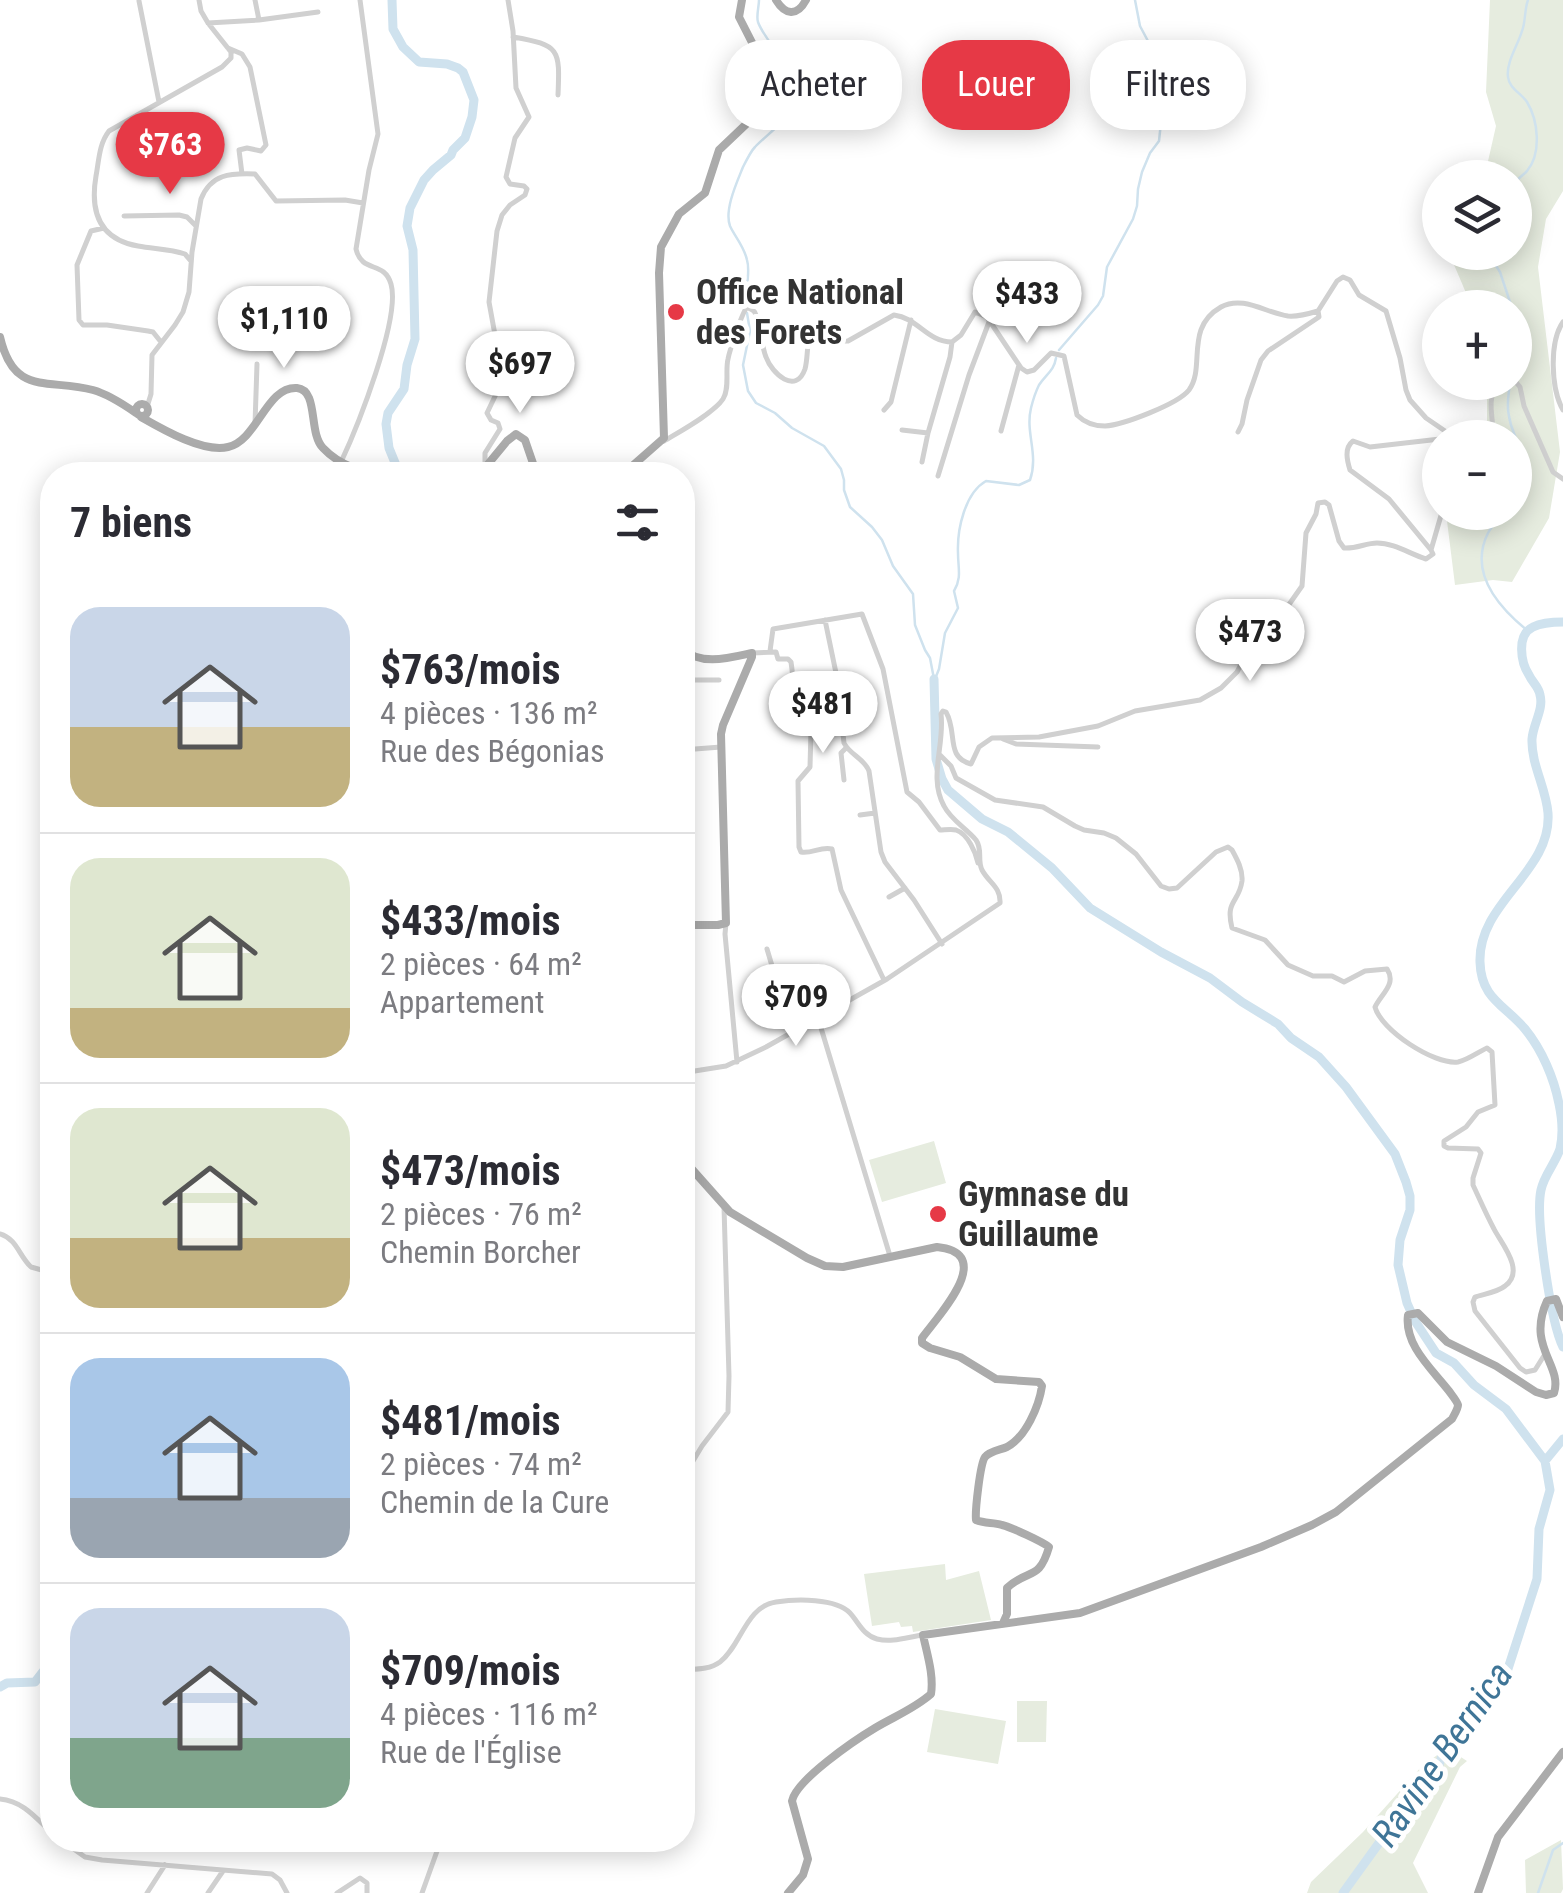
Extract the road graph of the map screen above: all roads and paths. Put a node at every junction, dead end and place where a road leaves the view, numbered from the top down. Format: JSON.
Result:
{"nodes":[{"id":1,"x":199,"y":0,"type":"edge"},
{"id":2,"x":255,"y":0,"type":"edge"},
{"id":3,"x":360,"y":0,"type":"edge"},
{"id":4,"x":508,"y":0,"type":"edge"},
{"id":5,"x":742,"y":0,"type":"edge"},
{"id":6,"x":776,"y":0,"type":"edge"},
{"id":7,"x":806,"y":0,"type":"edge"},
{"id":8,"x":139,"y":1,"type":"edge"},
{"id":9,"x":318,"y":12,"type":"dead end"},
{"id":10,"x":259,"y":20,"type":"junction"},
{"id":11,"x":208,"y":23,"type":"junction"},
{"id":12,"x":513,"y":36,"type":"junction"},
{"id":13,"x":228,"y":48,"type":"junction"},
{"id":14,"x":558,"y":95,"type":"dead end"},
{"id":15,"x":159,"y":102,"type":"junction"},
{"id":16,"x":242,"y":174,"type":"junction"},
{"id":17,"x":363,"y":203,"type":"junction"},
{"id":18,"x":124,"y":216,"type":"dead end"},
{"id":19,"x":196,"y":226,"type":"junction"},
{"id":20,"x":104,"y":228,"type":"junction"},
{"id":21,"x":191,"y":262,"type":"junction"},
{"id":22,"x":1318,"y":311,"type":"junction"},
{"id":23,"x":911,"y":320,"type":"junction"},
{"id":24,"x":989,"y":321,"type":"junction"},
{"id":25,"x":1563,"y":322,"type":"edge"},
{"id":26,"x":0,"y":337,"type":"edge"},
{"id":27,"x":161,"y":342,"type":"junction"},
{"id":28,"x":952,"y":342,"type":"junction"},
{"id":29,"x":257,"y":364,"type":"dead end"},
{"id":30,"x":1019,"y":365,"type":"junction"},
{"id":31,"x":1523,"y":400,"type":"edge"},
{"id":32,"x":144,"y":410,"type":"junction"},
{"id":33,"x":884,"y":410,"type":"dead end"},
{"id":34,"x":1563,"y":410,"type":"edge"},
{"id":35,"x":1429,"y":420,"type":"edge"},
{"id":36,"x":254,"y":427,"type":"junction"},
{"id":37,"x":902,"y":430,"type":"dead end"},
{"id":38,"x":1001,"y":431,"type":"dead end"},
{"id":39,"x":1238,"y":432,"type":"dead end"},
{"id":40,"x":928,"y":433,"type":"junction"},
{"id":41,"x":1422,"y":440,"type":"edge"},
{"id":42,"x":663,"y":442,"type":"junction"},
{"id":43,"x":341,"y":462,"type":"joint"},
{"id":44,"x":484,"y":462,"type":"edge"},
{"id":45,"x":492,"y":462,"type":"edge"},
{"id":46,"x":533,"y":462,"type":"edge"},
{"id":47,"x":638,"y":462,"type":"edge"},
{"id":48,"x":922,"y":462,"type":"dead end"},
{"id":49,"x":938,"y":476,"type":"dead end"},
{"id":50,"x":1563,"y":479,"type":"edge"},
{"id":51,"x":1437,"y":530,"type":"edge"},
{"id":52,"x":1432,"y":550,"type":"junction"},
{"id":53,"x":825,"y":620,"type":"junction"},
{"id":54,"x":770,"y":651,"type":"junction"},
{"id":55,"x":752,"y":653,"type":"junction"},
{"id":56,"x":695,"y":656,"type":"edge"},
{"id":57,"x":695,"y":680,"type":"edge"},
{"id":58,"x":719,"y":680,"type":"dead end"},
{"id":59,"x":1002,"y":737,"type":"junction"},
{"id":60,"x":721,"y":747,"type":"junction"},
{"id":61,"x":1098,"y":747,"type":"dead end"},
{"id":62,"x":846,"y":748,"type":"junction"},
{"id":63,"x":695,"y":749,"type":"edge"},
{"id":64,"x":940,"y":758,"type":"junction"},
{"id":65,"x":844,"y":780,"type":"dead end"},
{"id":66,"x":875,"y":813,"type":"junction"},
{"id":67,"x":860,"y":816,"type":"dead end"},
{"id":68,"x":984,"y":872,"type":"junction"},
{"id":69,"x":905,"y":888,"type":"junction"},
{"id":70,"x":889,"y":897,"type":"dead end"},
{"id":71,"x":726,"y":923,"type":"junction"},
{"id":72,"x":695,"y":925,"type":"edge"},
{"id":73,"x":942,"y":944,"type":"junction"},
{"id":74,"x":767,"y":949,"type":"dead end"},
{"id":75,"x":888,"y":978,"type":"junction"},
{"id":76,"x":818,"y":1018,"type":"junction"},
{"id":77,"x":796,"y":1029,"type":"junction"},
{"id":78,"x":737,"y":1062,"type":"junction"},
{"id":79,"x":695,"y":1070,"type":"edge"},
{"id":80,"x":695,"y":1173,"type":"edge"},
{"id":81,"x":724,"y":1207,"type":"junction"},
{"id":82,"x":0,"y":1234,"type":"edge"},
{"id":83,"x":890,"y":1256,"type":"junction"},
{"id":84,"x":40,"y":1270,"type":"edge"},
{"id":85,"x":1563,"y":1317,"type":"edge"},
{"id":86,"x":1545,"y":1354,"type":"junction"},
{"id":87,"x":695,"y":1457,"type":"edge"},
{"id":88,"x":1003,"y":1617,"type":"junction"},
{"id":89,"x":923,"y":1635,"type":"junction"},
{"id":90,"x":695,"y":1668,"type":"edge"},
{"id":91,"x":1563,"y":1752,"type":"edge"},
{"id":92,"x":0,"y":1799,"type":"edge"},
{"id":93,"x":40,"y":1821,"type":"edge"},
{"id":94,"x":78,"y":1852,"type":"edge"},
{"id":95,"x":437,"y":1852,"type":"edge"},
{"id":96,"x":166,"y":1866,"type":"junction"},
{"id":97,"x":223,"y":1870,"type":"junction"},
{"id":98,"x":147,"y":1893,"type":"edge"},
{"id":99,"x":208,"y":1893,"type":"edge"},
{"id":100,"x":287,"y":1893,"type":"edge"},
{"id":101,"x":337,"y":1893,"type":"edge"},
{"id":102,"x":367,"y":1893,"type":"edge"},
{"id":103,"x":422,"y":1893,"type":"edge"},
{"id":104,"x":788,"y":1893,"type":"edge"},
{"id":105,"x":1478,"y":1893,"type":"edge"}],
"edges":[{"from":1,"to":11,"type":"street"},
{"from":2,"to":10,"type":"street"},
{"from":3,"to":17,"type":"street"},
{"from":4,"to":12,"type":"street"},
{"from":5,"to":42,"type":"main road"},
{"from":6,"to":7,"type":"main road"},
{"from":8,"to":15,"type":"street"},
{"from":9,"to":10,"type":"street"},
{"from":10,"to":11,"type":"street"},
{"from":11,"to":13,"type":"street"},
{"from":12,"to":14,"type":"street"},
{"from":12,"to":44,"type":"street"},
{"from":13,"to":15,"type":"street"},
{"from":13,"to":16,"type":"street"},
{"from":15,"to":20,"type":"street"},
{"from":16,"to":17,"type":"street"},
{"from":16,"to":19,"type":"street"},
{"from":17,"to":43,"type":"street"},
{"from":18,"to":19,"type":"street"},
{"from":19,"to":21,"type":"street"},
{"from":20,"to":21,"type":"street"},
{"from":20,"to":27,"type":"street"},
{"from":21,"to":27,"type":"street"},
{"from":22,"to":30,"type":"street"},
{"from":22,"to":35,"type":"street"},
{"from":22,"to":39,"type":"street"},
{"from":23,"to":28,"type":"street"},
{"from":23,"to":33,"type":"street"},
{"from":23,"to":42,"type":"street"},
{"from":24,"to":28,"type":"street"},
{"from":24,"to":30,"type":"street"},
{"from":24,"to":49,"type":"street"},
{"from":25,"to":34,"type":"street"},
{"from":26,"to":32,"type":"main road"},
{"from":27,"to":32,"type":"street"},
{"from":28,"to":40,"type":"street"},
{"from":29,"to":36,"type":"street"},
{"from":30,"to":38,"type":"street"},
{"from":31,"to":50,"type":"street"},
{"from":32,"to":36,"type":"main road"},
{"from":36,"to":43,"type":"main road"},
{"from":37,"to":40,"type":"street"},
{"from":40,"to":48,"type":"street"},
{"from":41,"to":52,"type":"street"},
{"from":42,"to":47,"type":"main road"},
{"from":45,"to":46,"type":"main road"},
{"from":51,"to":52,"type":"street"},
{"from":52,"to":59,"type":"street"},
{"from":53,"to":54,"type":"street"},
{"from":53,"to":62,"type":"street"},
{"from":53,"to":68,"type":"street"},
{"from":54,"to":55,"type":"street"},
{"from":54,"to":75,"type":"street"},
{"from":55,"to":56,"type":"main road"},
{"from":55,"to":60,"type":"main road"},
{"from":57,"to":58,"type":"street"},
{"from":59,"to":61,"type":"street"},
{"from":59,"to":64,"type":"street"},
{"from":60,"to":63,"type":"street"},
{"from":60,"to":71,"type":"main road"},
{"from":62,"to":65,"type":"street"},
{"from":62,"to":66,"type":"street"},
{"from":64,"to":68,"type":"street"},
{"from":64,"to":86,"type":"street"},
{"from":66,"to":67,"type":"street"},
{"from":66,"to":69,"type":"street"},
{"from":68,"to":73,"type":"street"},
{"from":69,"to":70,"type":"street"},
{"from":69,"to":73,"type":"street"},
{"from":71,"to":72,"type":"main road"},
{"from":71,"to":78,"type":"street"},
{"from":73,"to":75,"type":"street"},
{"from":74,"to":77,"type":"street"},
{"from":75,"to":76,"type":"street"},
{"from":76,"to":77,"type":"street"},
{"from":76,"to":83,"type":"street"},
{"from":77,"to":78,"type":"street"},
{"from":78,"to":79,"type":"street"},
{"from":80,"to":81,"type":"main road"},
{"from":81,"to":83,"type":"main road"},
{"from":81,"to":87,"type":"street"},
{"from":82,"to":84,"type":"street"},
{"from":83,"to":88,"type":"main road"},
{"from":85,"to":86,"type":"main road"},
{"from":86,"to":88,"type":"main road"},
{"from":88,"to":89,"type":"main road"},
{"from":89,"to":90,"type":"street"},
{"from":89,"to":104,"type":"main road"},
{"from":91,"to":105,"type":"main road"},
{"from":92,"to":93,"type":"street"},
{"from":94,"to":96,"type":"street"},
{"from":95,"to":103,"type":"street"},
{"from":96,"to":97,"type":"street"},
{"from":96,"to":98,"type":"street"},
{"from":97,"to":99,"type":"street"},
{"from":97,"to":100,"type":"street"},
{"from":101,"to":102,"type":"street"}]}
